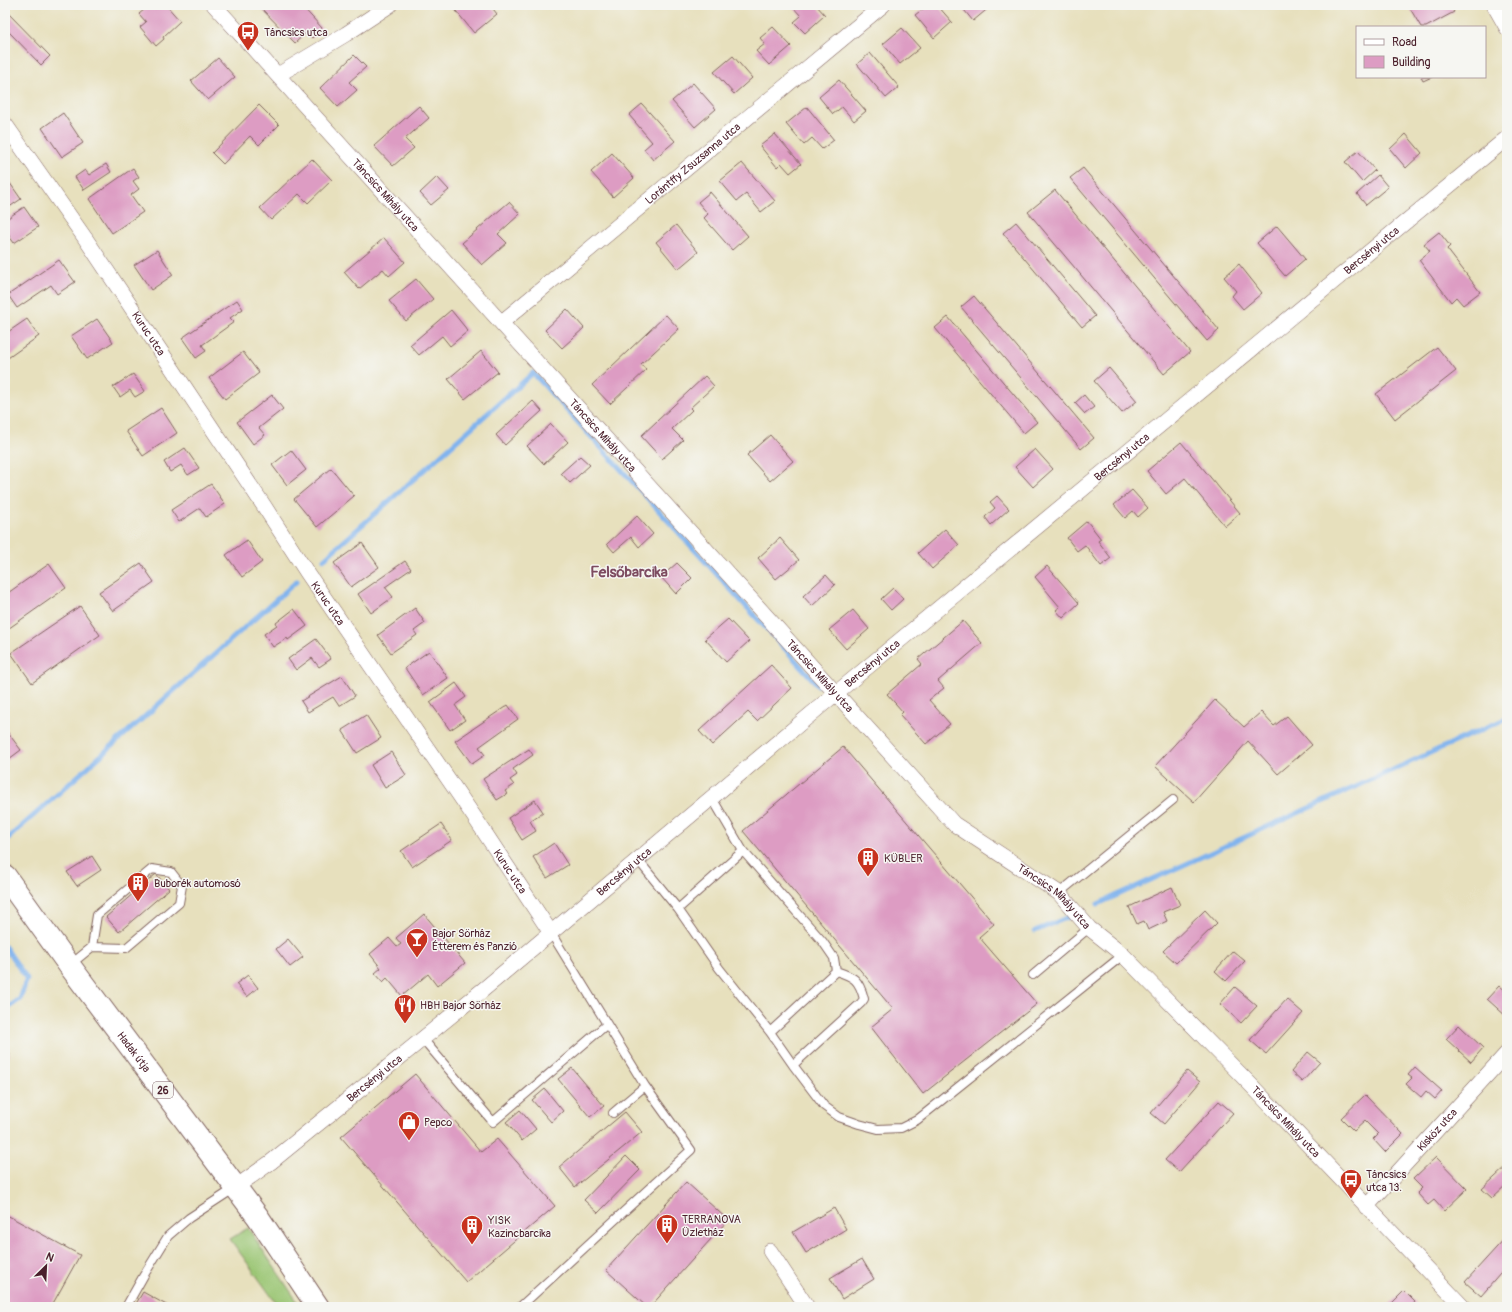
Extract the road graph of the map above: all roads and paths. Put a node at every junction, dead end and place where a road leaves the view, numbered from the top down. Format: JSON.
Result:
{"nodes":[{"id":1,"x":214,"y":5,"type":"edge"},
{"id":2,"x":390,"y":5,"type":"edge"},
{"id":3,"x":883,"y":5,"type":"edge"},
{"id":4,"x":1494,"y":5,"type":"edge"},
{"id":5,"x":1507,"y":28,"type":"edge"},
{"id":6,"x":278,"y":75,"type":"junction"},
{"id":7,"x":5,"y":124,"type":"edge"},
{"id":8,"x":1507,"y":138,"type":"edge"},
{"id":9,"x":502,"y":322,"type":"junction"},
{"id":10,"x":835,"y":694,"type":"junction"},
{"id":11,"x":712,"y":798,"type":"junction"},
{"id":12,"x":1173,"y":800,"type":"dead end"},
{"id":13,"x":743,"y":851,"type":"junction"},
{"id":14,"x":638,"y":860,"type":"junction"},
{"id":15,"x":5,"y":876,"type":"edge"},
{"id":16,"x":1059,"y":893,"type":"junction"},
{"id":17,"x":678,"y":909,"type":"junction"},
{"id":18,"x":1089,"y":928,"type":"junction"},
{"id":19,"x":551,"y":933,"type":"junction"},
{"id":20,"x":92,"y":947,"type":"junction"},
{"id":21,"x":1123,"y":955,"type":"junction"},
{"id":22,"x":69,"y":965,"type":"junction"},
{"id":23,"x":836,"y":971,"type":"junction"},
{"id":24,"x":1033,"y":975,"type":"dead end"},
{"id":25,"x":606,"y":1025,"type":"junction"},
{"id":26,"x":770,"y":1032,"type":"junction"},
{"id":27,"x":423,"y":1039,"type":"junction"},
{"id":28,"x":1507,"y":1053,"type":"edge"},
{"id":29,"x":792,"y":1066,"type":"junction"},
{"id":30,"x":645,"y":1086,"type":"junction"},
{"id":31,"x":613,"y":1113,"type":"dead end"},
{"id":32,"x":236,"y":1187,"type":"junction"},
{"id":33,"x":1366,"y":1207,"type":"junction"},
{"id":34,"x":770,"y":1251,"type":"dead end"},
{"id":35,"x":126,"y":1307,"type":"edge"},
{"id":36,"x":318,"y":1307,"type":"edge"},
{"id":37,"x":520,"y":1307,"type":"edge"},
{"id":38,"x":807,"y":1307,"type":"edge"},
{"id":39,"x":1463,"y":1307,"type":"edge"}],
"edges":[{"from":1,"to":6,"type":"street","name":"Táncsics Mihály utca"},
{"from":2,"to":6,"type":"street"},
{"from":3,"to":9,"type":"street","name":"Lorántffy Zsuzsanna utca"},
{"from":4,"to":5,"type":"street"},
{"from":6,"to":9,"type":"street","name":"Táncsics Mihály utca"},
{"from":7,"to":19,"type":"street","name":"Kuruc utca"},
{"from":8,"to":10,"type":"street","name":"Bercsényi utca"},
{"from":9,"to":10,"type":"street","name":"Táncsics Mihály utca"},
{"from":10,"to":11,"type":"street","name":"Bercsényi utca"},
{"from":10,"to":16,"type":"street","name":"Táncsics Mihály utca"},
{"from":11,"to":13,"type":"lane"},
{"from":11,"to":14,"type":"street","name":"Bercsényi utca"},
{"from":12,"to":16,"type":"lane"},
{"from":13,"to":17,"type":"lane"},
{"from":13,"to":23,"type":"lane"},
{"from":14,"to":17,"type":"lane"},
{"from":14,"to":19,"type":"street","name":"Bercsényi utca"},
{"from":15,"to":22,"type":"main road","name":"Hadak útja","number":"26"},
{"from":16,"to":18,"type":"street","name":"Táncsics Mihály utca"},
{"from":17,"to":26,"type":"lane"},
{"from":18,"to":21,"type":"street","name":"Táncsics Mihály utca"},
{"from":18,"to":24,"type":"lane"},
{"from":19,"to":25,"type":"lane","name":"Kuruc utca"},
{"from":19,"to":27,"type":"street","name":"Bercsényi utca"},
{"from":20,"to":20,"type":"lane"},
{"from":20,"to":22,"type":"lane"},
{"from":21,"to":29,"type":"lane"},
{"from":21,"to":33,"type":"street","name":"Táncsics Mihály utca"},
{"from":22,"to":32,"type":"main road","name":"Hadak útja","number":"26"},
{"from":23,"to":26,"type":"lane"},
{"from":23,"to":29,"type":"lane"},
{"from":25,"to":27,"type":"lane"},
{"from":25,"to":30,"type":"lane","name":"Kuruc utca"},
{"from":26,"to":29,"type":"lane"},
{"from":27,"to":32,"type":"street","name":"Bercsényi utca"},
{"from":28,"to":33,"type":"street","name":"Kisköz utca"},
{"from":30,"to":31,"type":"lane"},
{"from":30,"to":37,"type":"lane","name":"Kuruc utca"},
{"from":32,"to":35,"type":"lane"},
{"from":32,"to":36,"type":"main road","name":"Hadak útja","number":"26"},
{"from":33,"to":39,"type":"street","name":"Táncsics Mihály utca"},
{"from":34,"to":38,"type":"street"}]}
